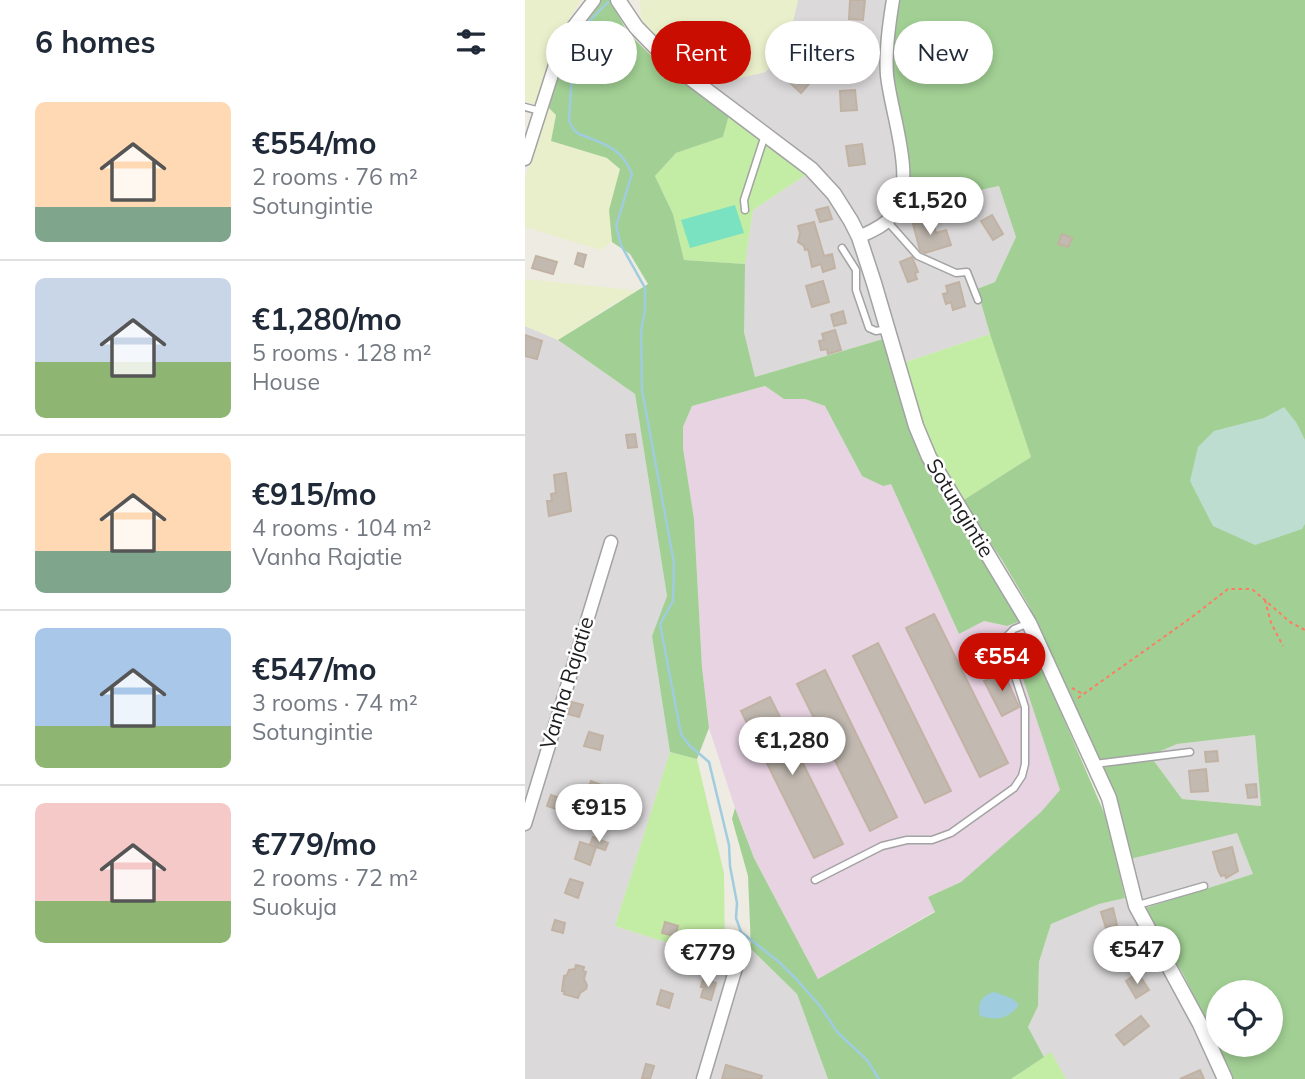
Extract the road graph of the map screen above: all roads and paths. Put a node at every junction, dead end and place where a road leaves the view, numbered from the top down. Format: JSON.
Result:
{"nodes":[{"id":1,"x":593,"y":0,"type":"edge"},
{"id":2,"x":618,"y":0,"type":"edge"},
{"id":3,"x":893,"y":0,"type":"edge"},
{"id":4,"x":525,"y":107,"type":"edge"},
{"id":5,"x":541,"y":111,"type":"junction"},
{"id":6,"x":766,"y":134,"type":"junction"},
{"id":7,"x":525,"y":159,"type":"edge"},
{"id":8,"x":745,"y":210,"type":"dead end"},
{"id":9,"x":887,"y":221,"type":"junction"},
{"id":10,"x":859,"y":237,"type":"junction"},
{"id":11,"x":842,"y":248,"type":"dead end"},
{"id":12,"x":978,"y":300,"type":"dead end"},
{"id":13,"x":887,"y":329,"type":"junction"},
{"id":14,"x":611,"y":542,"type":"dead end"},
{"id":15,"x":1265,"y":599,"type":"junction"},
{"id":16,"x":1029,"y":623,"type":"junction"},
{"id":17,"x":1305,"y":630,"type":"edge"},
{"id":18,"x":1283,"y":646,"type":"dead end"},
{"id":19,"x":1065,"y":706,"type":"junction"},
{"id":20,"x":1191,"y":752,"type":"dead end"},
{"id":21,"x":1093,"y":764,"type":"junction"},
{"id":22,"x":525,"y":824,"type":"edge"},
{"id":23,"x":815,"y":880,"type":"dead end"},
{"id":24,"x":1204,"y":886,"type":"dead end"},
{"id":25,"x":1136,"y":906,"type":"junction"},
{"id":26,"x":740,"y":954,"type":"dead end"},
{"id":27,"x":703,"y":1079,"type":"edge"},
{"id":28,"x":1225,"y":1079,"type":"edge"}],
"edges":[{"from":1,"to":5,"type":"street"},
{"from":2,"to":6,"type":"street","name":"Sotungintie"},
{"from":3,"to":9,"type":"street"},
{"from":4,"to":5,"type":"lane"},
{"from":5,"to":7,"type":"street"},
{"from":6,"to":8,"type":"lane"},
{"from":6,"to":10,"type":"street","name":"Sotungintie"},
{"from":9,"to":10,"type":"street"},
{"from":9,"to":12,"type":"lane"},
{"from":10,"to":13,"type":"street","name":"Sotungintie"},
{"from":11,"to":13,"type":"lane"},
{"from":13,"to":16,"type":"street","name":"Sotungintie"},
{"from":14,"to":22,"type":"street","name":"Vanha Rajatie"},
{"from":15,"to":17,"type":"path"},
{"from":15,"to":18,"type":"path"},
{"from":15,"to":19,"type":"path"},
{"from":16,"to":19,"type":"street","name":"Sotungintie"},
{"from":16,"to":23,"type":"lane"},
{"from":19,"to":21,"type":"street","name":"Sotungintie"},
{"from":20,"to":21,"type":"lane"},
{"from":21,"to":25,"type":"street","name":"Sotungintie"},
{"from":24,"to":25,"type":"lane"},
{"from":25,"to":28,"type":"street","name":"Sotungintie"},
{"from":26,"to":27,"type":"street"}]}
